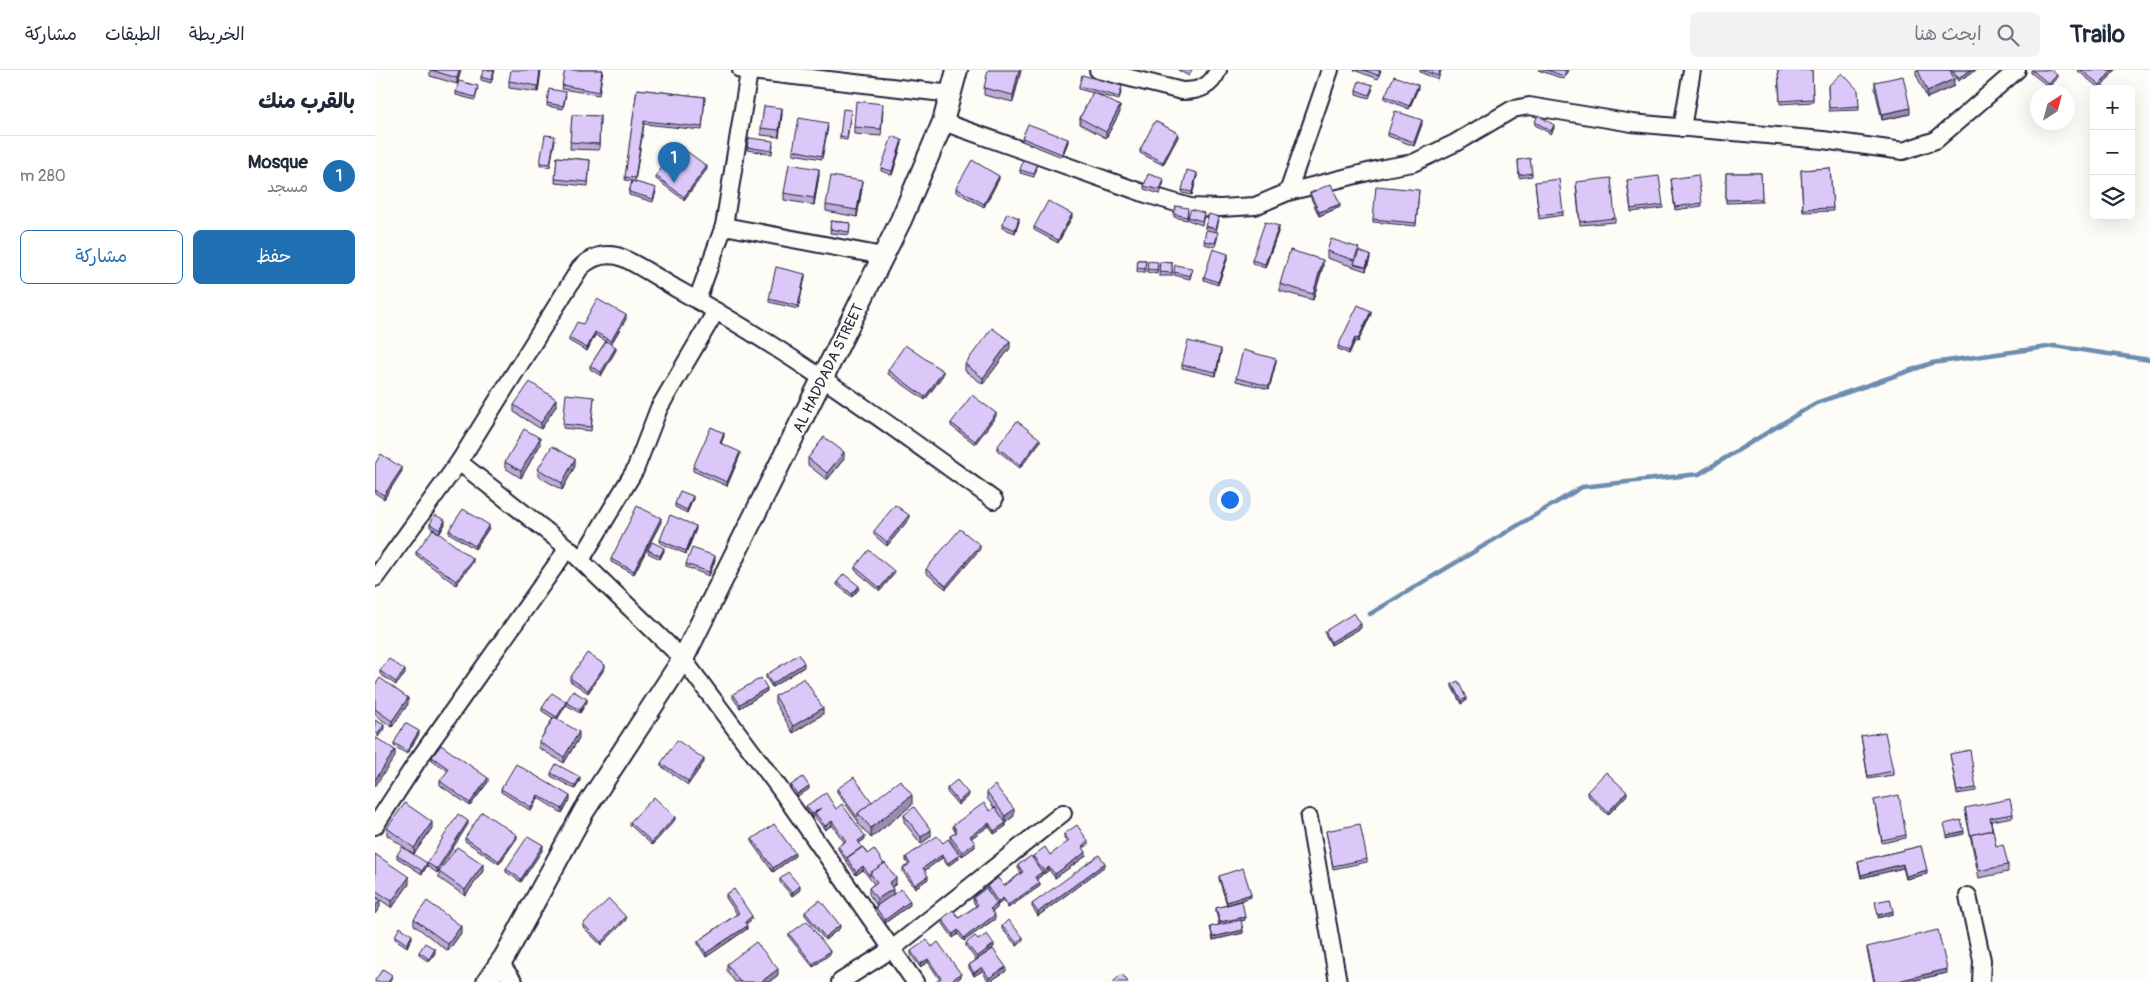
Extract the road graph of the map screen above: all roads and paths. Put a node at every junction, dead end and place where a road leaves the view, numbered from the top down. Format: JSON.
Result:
{"nodes":[{"id":1,"x":957,"y":70,"type":"edge"},
{"id":2,"x":1098,"y":70,"type":"edge"},
{"id":3,"x":1218,"y":70,"type":"edge"},
{"id":4,"x":1330,"y":70,"type":"edge"},
{"id":5,"x":1692,"y":70,"type":"edge"},
{"id":6,"x":2017,"y":70,"type":"edge"},
{"id":7,"x":745,"y":71,"type":"edge"},
{"id":8,"x":952,"y":94,"type":"junction"},
{"id":9,"x":943,"y":122,"type":"junction"},
{"id":10,"x":1682,"y":128,"type":"junction"},
{"id":11,"x":1288,"y":192,"type":"junction"},
{"id":12,"x":724,"y":226,"type":"junction"},
{"id":13,"x":883,"y":256,"type":"junction"},
{"id":14,"x":697,"y":300,"type":"junction"},
{"id":15,"x":716,"y":311,"type":"junction"},
{"id":16,"x":823,"y":378,"type":"junction"},
{"id":17,"x":459,"y":462,"type":"junction"},
{"id":18,"x":994,"y":500,"type":"dead end"},
{"id":19,"x":568,"y":548,"type":"junction"},
{"id":20,"x":581,"y":560,"type":"junction"},
{"id":21,"x":375,"y":578,"type":"edge"},
{"id":22,"x":683,"y":659,"type":"junction"},
{"id":23,"x":1063,"y":814,"type":"dead end"},
{"id":24,"x":1309,"y":818,"type":"dead end"},
{"id":25,"x":375,"y":826,"type":"edge"},
{"id":26,"x":1968,"y":896,"type":"dead end"},
{"id":27,"x":892,"y":949,"type":"junction"},
{"id":28,"x":500,"y":963,"type":"junction"},
{"id":29,"x":487,"y":982,"type":"edge"},
{"id":30,"x":514,"y":982,"type":"edge"},
{"id":31,"x":840,"y":982,"type":"edge"},
{"id":32,"x":915,"y":982,"type":"edge"},
{"id":33,"x":1338,"y":982,"type":"edge"},
{"id":34,"x":1981,"y":982,"type":"edge"}],
"edges":[{"from":1,"to":8,"type":"street","name":"AL HADDADA STREET"},
{"from":2,"to":3,"type":"street"},
{"from":4,"to":11,"type":"street"},
{"from":5,"to":10,"type":"street"},
{"from":6,"to":10,"type":"street"},
{"from":7,"to":8,"type":"street"},
{"from":7,"to":12,"type":"street"},
{"from":8,"to":9,"type":"street","name":"AL HADDADA STREET"},
{"from":9,"to":11,"type":"street"},
{"from":9,"to":13,"type":"street","name":"AL HADDADA STREET"},
{"from":10,"to":11,"type":"street"},
{"from":12,"to":13,"type":"street"},
{"from":12,"to":14,"type":"street"},
{"from":13,"to":16,"type":"street","name":"AL HADDADA STREET"},
{"from":14,"to":15,"type":"street"},
{"from":14,"to":17,"type":"street"},
{"from":15,"to":16,"type":"street"},
{"from":15,"to":20,"type":"street"},
{"from":16,"to":18,"type":"street"},
{"from":16,"to":22,"type":"street","name":"AL HADDADA STREET"},
{"from":17,"to":19,"type":"street"},
{"from":17,"to":21,"type":"street"},
{"from":19,"to":20,"type":"street"},
{"from":19,"to":25,"type":"street"},
{"from":20,"to":22,"type":"street"},
{"from":22,"to":27,"type":"street"},
{"from":22,"to":28,"type":"street","name":"AL HADDADA STREET"},
{"from":23,"to":27,"type":"street"},
{"from":24,"to":33,"type":"street"},
{"from":26,"to":34,"type":"street"},
{"from":27,"to":31,"type":"street"},
{"from":27,"to":32,"type":"street"},
{"from":28,"to":29,"type":"street","name":"AL HADDADA STREET"},
{"from":28,"to":30,"type":"street"}]}
